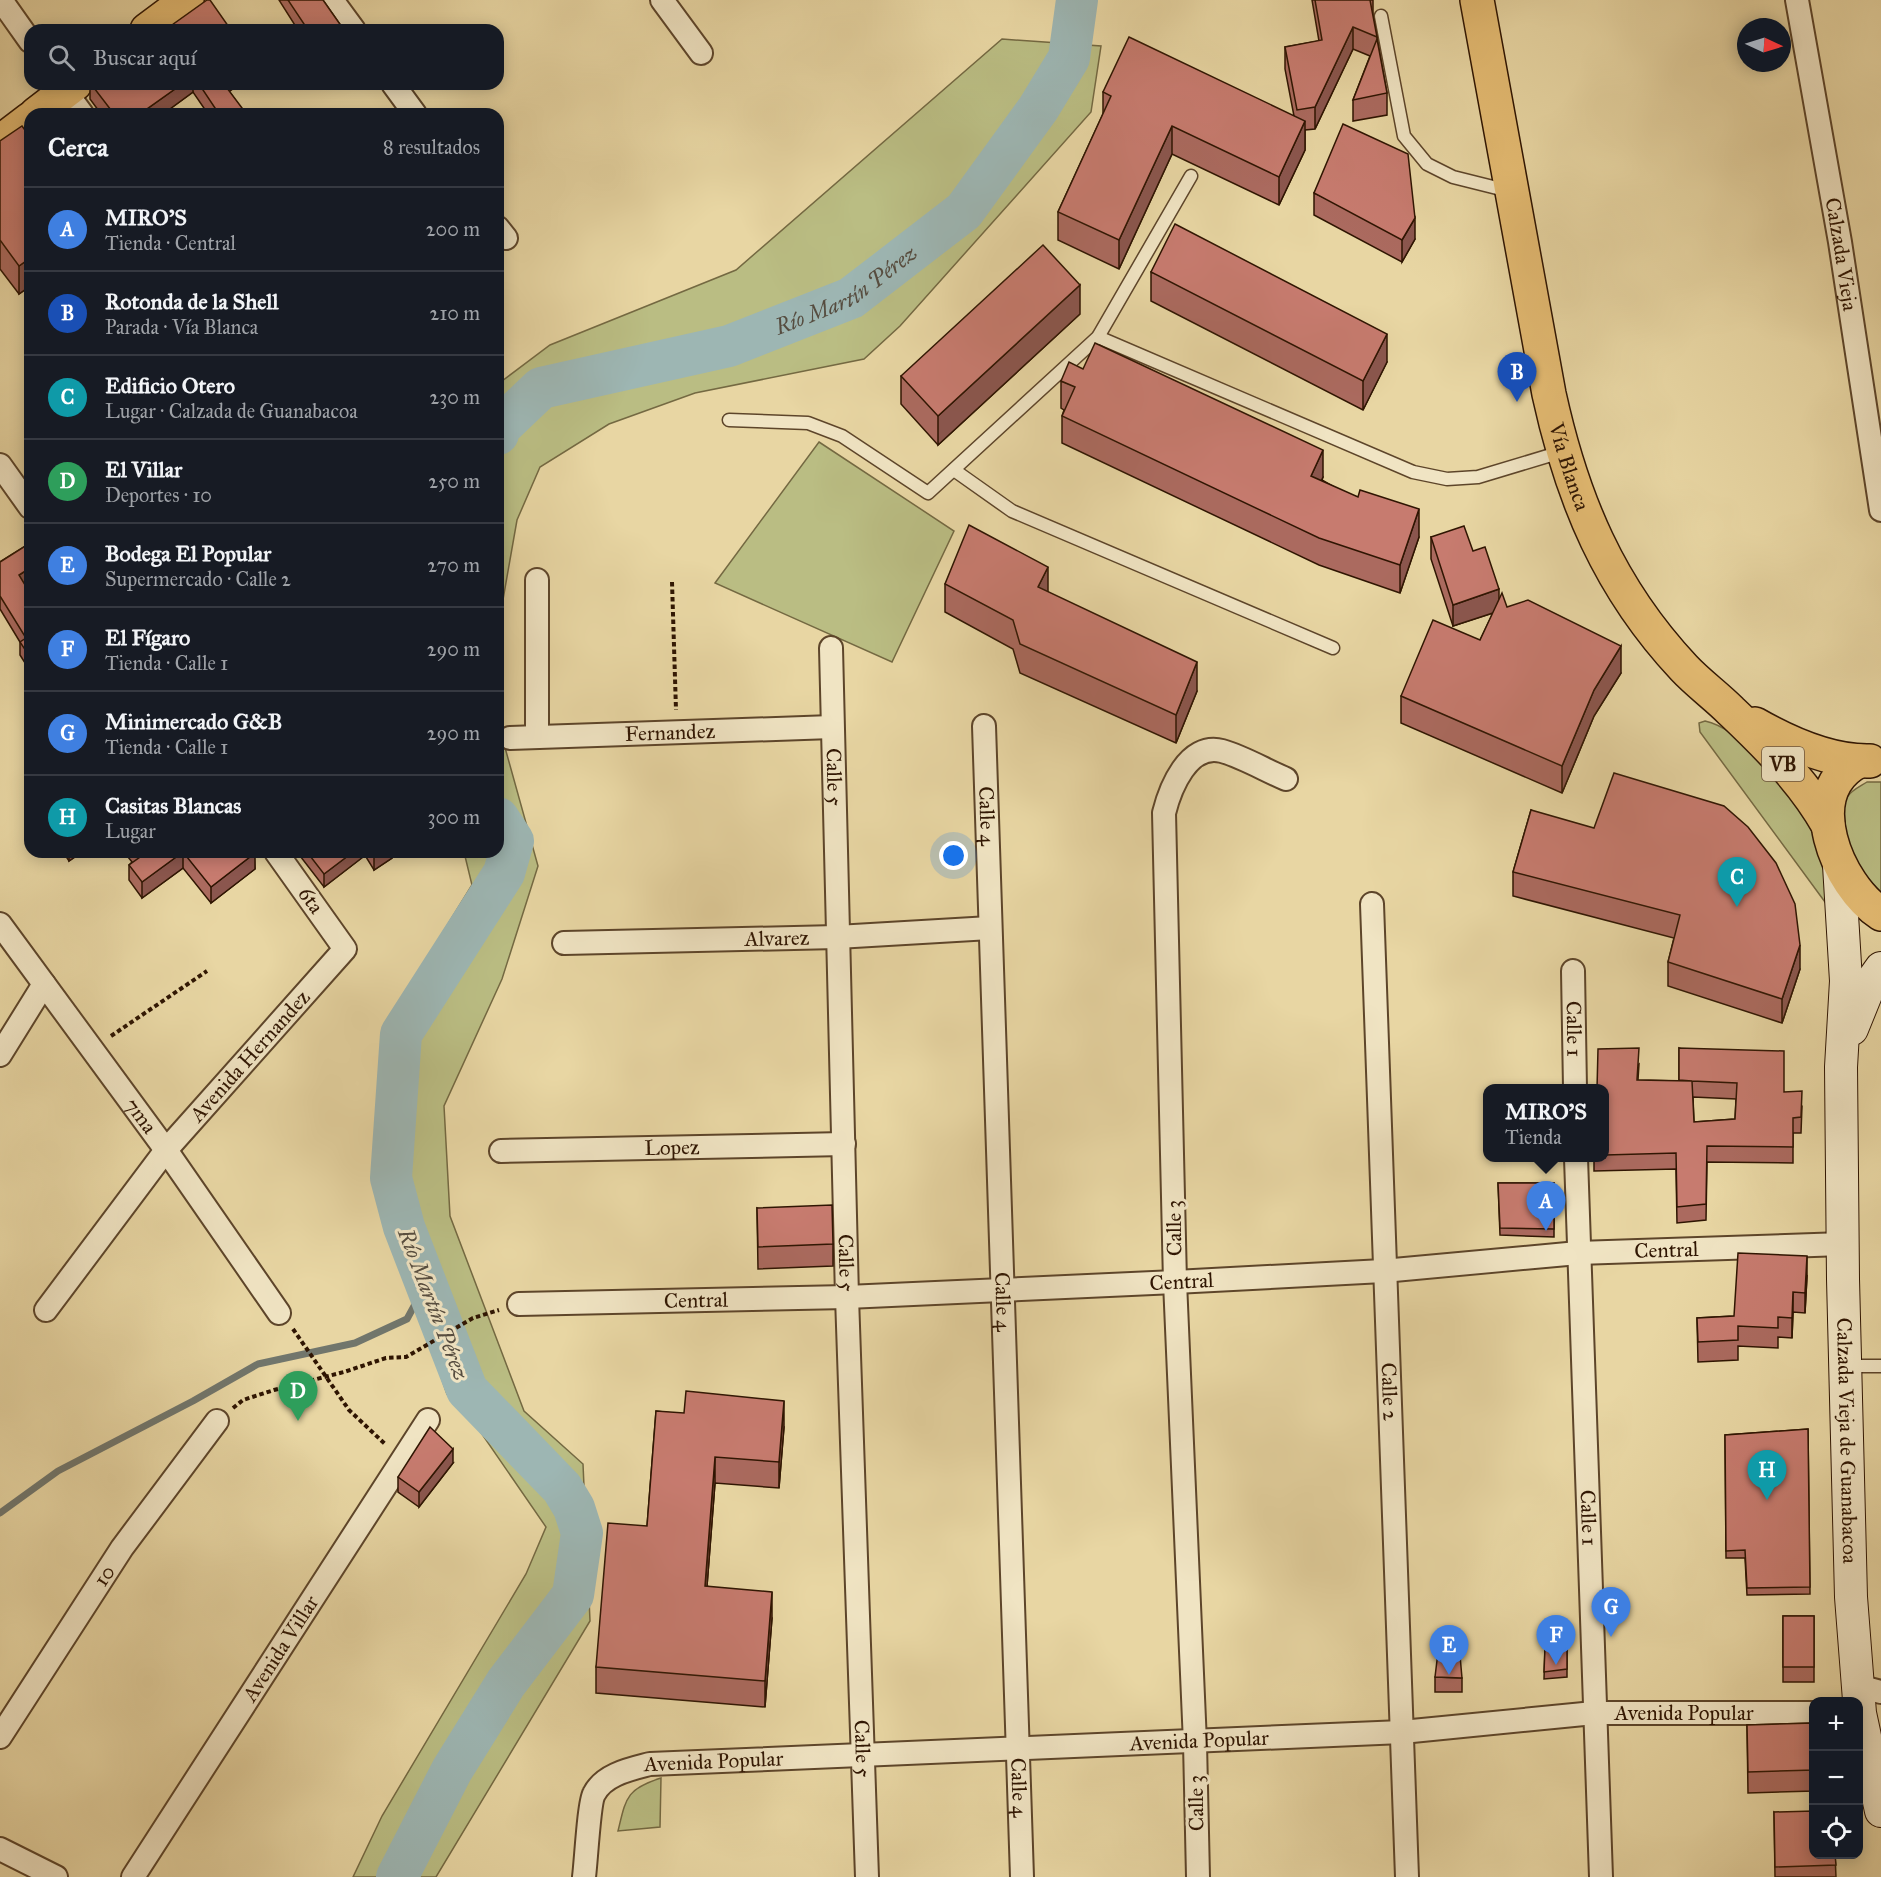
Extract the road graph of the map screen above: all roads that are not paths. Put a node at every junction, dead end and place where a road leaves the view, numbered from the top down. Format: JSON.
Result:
{"nodes":[{"id":1,"x":1,"y":0,"type":"edge"},
{"id":2,"x":187,"y":0,"type":"edge"},
{"id":3,"x":332,"y":0,"type":"edge"},
{"id":4,"x":662,"y":0,"type":"edge"},
{"id":5,"x":1477,"y":0,"type":"edge"},
{"id":6,"x":1797,"y":0,"type":"edge"},
{"id":7,"x":1382,"y":16,"type":"dead end"},
{"id":8,"x":155,"y":24,"type":"edge"},
{"id":9,"x":350,"y":24,"type":"edge"},
{"id":10,"x":24,"y":33,"type":"edge"},
{"id":11,"x":700,"y":53,"type":"dead end"},
{"id":12,"x":397,"y":90,"type":"edge"},
{"id":13,"x":71,"y":93,"type":"edge"},
{"id":14,"x":46,"y":108,"type":"edge"},
{"id":15,"x":411,"y":108,"type":"edge"},
{"id":16,"x":24,"y":124,"type":"edge"},
{"id":17,"x":0,"y":142,"type":"edge"},
{"id":18,"x":1191,"y":176,"type":"dead end"},
{"id":19,"x":1511,"y":191,"type":"junction"},
{"id":20,"x":1098,"y":337,"type":"junction"},
{"id":21,"x":1873,"y":418,"type":"edge"},
{"id":22,"x":729,"y":420,"type":"dead end"},
{"id":23,"x":1561,"y":452,"type":"junction"},
{"id":24,"x":0,"y":465,"type":"edge"},
{"id":25,"x":954,"y":470,"type":"junction"},
{"id":26,"x":24,"y":499,"type":"edge"},
{"id":27,"x":1881,"y":510,"type":"edge"},
{"id":28,"x":537,"y":580,"type":"dead end"},
{"id":29,"x":831,"y":648,"type":"dead end"},
{"id":30,"x":1333,"y":648,"type":"dead end"},
{"id":31,"x":1730,"y":710,"type":"junction"},
{"id":32,"x":984,"y":726,"type":"dead end"},
{"id":33,"x":832,"y":727,"type":"junction"},
{"id":34,"x":537,"y":737,"type":"junction"},
{"id":35,"x":510,"y":738,"type":"dead end"},
{"id":36,"x":1875,"y":761,"type":"edge"},
{"id":37,"x":1286,"y":779,"type":"dead end"},
{"id":38,"x":1828,"y":825,"type":"junction"},
{"id":39,"x":280,"y":858,"type":"edge"},
{"id":40,"x":1839,"y":865,"type":"junction"},
{"id":41,"x":1372,"y":904,"type":"dead end"},
{"id":42,"x":1881,"y":914,"type":"edge"},
{"id":43,"x":0,"y":924,"type":"edge"},
{"id":44,"x":990,"y":928,"type":"junction"},
{"id":45,"x":837,"y":937,"type":"junction"},
{"id":46,"x":564,"y":943,"type":"dead end"},
{"id":47,"x":345,"y":949,"type":"joint"},
{"id":48,"x":1881,"y":968,"type":"edge"},
{"id":49,"x":1574,"y":971,"type":"dead end"},
{"id":50,"x":44,"y":984,"type":"junction"},
{"id":51,"x":0,"y":1055,"type":"edge"},
{"id":52,"x":1841,"y":1067,"type":"junction"},
{"id":53,"x":1575,"y":1084,"type":"edge"},
{"id":54,"x":844,"y":1144,"type":"junction"},
{"id":55,"x":166,"y":1150,"type":"junction"},
{"id":56,"x":501,"y":1152,"type":"dead end"},
{"id":57,"x":1576,"y":1162,"type":"edge"},
{"id":58,"x":1843,"y":1244,"type":"junction"},
{"id":59,"x":1578,"y":1252,"type":"junction"},
{"id":60,"x":1383,"y":1271,"type":"junction"},
{"id":61,"x":1175,"y":1282,"type":"junction"},
{"id":62,"x":1000,"y":1289,"type":"junction"},
{"id":63,"x":847,"y":1297,"type":"junction"},
{"id":64,"x":519,"y":1304,"type":"dead end"},
{"id":65,"x":46,"y":1310,"type":"dead end"},
{"id":66,"x":279,"y":1313,"type":"dead end"},
{"id":67,"x":1846,"y":1366,"type":"junction"},
{"id":68,"x":1881,"y":1366,"type":"edge"},
{"id":69,"x":428,"y":1420,"type":"dead end"},
{"id":70,"x":217,"y":1421,"type":"road end"},
{"id":71,"x":1864,"y":1701,"type":"edge"},
{"id":72,"x":1594,"y":1713,"type":"junction"},
{"id":73,"x":1809,"y":1713,"type":"edge"},
{"id":74,"x":1402,"y":1732,"type":"junction"},
{"id":75,"x":0,"y":1737,"type":"edge"},
{"id":76,"x":1195,"y":1743,"type":"junction"},
{"id":77,"x":1018,"y":1750,"type":"junction"},
{"id":78,"x":864,"y":1755,"type":"junction"},
{"id":79,"x":1881,"y":1811,"type":"edge"},
{"id":80,"x":0,"y":1849,"type":"edge"},
{"id":81,"x":0,"y":1860,"type":"edge"},
{"id":82,"x":56,"y":1877,"type":"edge"},
{"id":83,"x":133,"y":1877,"type":"edge"},
{"id":84,"x":584,"y":1877,"type":"edge"},
{"id":85,"x":867,"y":1877,"type":"edge"},
{"id":86,"x":1022,"y":1877,"type":"edge"},
{"id":87,"x":1197,"y":1877,"type":"edge"},
{"id":88,"x":1407,"y":1877,"type":"edge"},
{"id":89,"x":1601,"y":1877,"type":"edge"}],
"edges":[{"from":1,"to":10,"type":"street"},
{"from":2,"to":8,"type":"main road"},
{"from":3,"to":9,"type":"street"},
{"from":4,"to":11,"type":"street"},
{"from":5,"to":19,"type":"main road","name":"Vía Blanca","number":"VB"},
{"from":6,"to":21,"type":"street","name":"Calzada Vieja"},
{"from":7,"to":19,"type":"lane"},
{"from":12,"to":15,"type":"street"},
{"from":13,"to":14,"type":"main road"},
{"from":16,"to":17,"type":"main road"},
{"from":18,"to":20,"type":"lane"},
{"from":19,"to":23,"type":"main road","name":"Vía Blanca","number":"VB"},
{"from":20,"to":23,"type":"lane"},
{"from":20,"to":25,"type":"lane"},
{"from":21,"to":27,"type":"street","name":"Calzada Vieja"},
{"from":22,"to":25,"type":"lane"},
{"from":23,"to":31,"type":"main road","name":"Vía Blanca","number":"VB"},
{"from":24,"to":26,"type":"street"},
{"from":25,"to":30,"type":"lane"},
{"from":28,"to":34,"type":"street"},
{"from":29,"to":33,"type":"street","name":"Calle 5"},
{"from":31,"to":36,"type":"main road","name":"Vía Blanca","number":"VB"},
{"from":31,"to":38,"type":"main road","name":"Vía Blanca","number":"VB"},
{"from":32,"to":44,"type":"street","name":"Calle 4"},
{"from":33,"to":34,"type":"street","name":"Fernandez"},
{"from":33,"to":45,"type":"street","name":"Calle 5"},
{"from":34,"to":35,"type":"street","name":"Fernandez"},
{"from":36,"to":38,"type":"main road","number":"VB"},
{"from":37,"to":61,"type":"street","name":"Calle 3"},
{"from":38,"to":40,"type":"main road","number":"VB"},
{"from":39,"to":47,"type":"street","name":"6ta"},
{"from":40,"to":42,"type":"main road","number":"VB"},
{"from":40,"to":52,"type":"main road"},
{"from":41,"to":60,"type":"street","name":"Calle 2"},
{"from":43,"to":50,"type":"street","name":"7ma"},
{"from":44,"to":45,"type":"street","name":"Alvarez"},
{"from":44,"to":62,"type":"street","name":"Calle 4"},
{"from":45,"to":46,"type":"street","name":"Alvarez"},
{"from":45,"to":54,"type":"street","name":"Calle 5"},
{"from":47,"to":55,"type":"street","name":"Avenida Hernandez"},
{"from":48,"to":52,"type":"main road"},
{"from":49,"to":53,"type":"street","name":"Calle 1"},
{"from":50,"to":51,"type":"street"},
{"from":50,"to":55,"type":"street","name":"7ma"},
{"from":52,"to":58,"type":"main road","name":"Calzada Vieja de Guanabacoa"},
{"from":54,"to":56,"type":"street","name":"Lopez"},
{"from":54,"to":63,"type":"street","name":"Calle 5"},
{"from":55,"to":65,"type":"street","name":"Avenida Hernandez"},
{"from":55,"to":66,"type":"street","name":"7ma"},
{"from":57,"to":59,"type":"street","name":"Calle 1"},
{"from":58,"to":59,"type":"street","name":"Central"},
{"from":58,"to":67,"type":"main road","name":"Calzada Vieja de Guanabacoa"},
{"from":59,"to":60,"type":"street","name":"Central"},
{"from":59,"to":72,"type":"street","name":"Calle 1"},
{"from":60,"to":61,"type":"street","name":"Central"},
{"from":60,"to":74,"type":"street","name":"Calle 2"},
{"from":61,"to":62,"type":"street","name":"Central"},
{"from":61,"to":76,"type":"street","name":"Calle 3"},
{"from":62,"to":63,"type":"street","name":"Central"},
{"from":62,"to":77,"type":"street","name":"Calle 4"},
{"from":63,"to":64,"type":"street","name":"Central"},
{"from":63,"to":78,"type":"street","name":"Calle 5"},
{"from":67,"to":68,"type":"lane"},
{"from":67,"to":71,"type":"main road","name":"Calzada Vieja de Guanabacoa"},
{"from":69,"to":83,"type":"street","name":"Avenida Villar"},
{"from":70,"to":75,"type":"street","name":"10"},
{"from":71,"to":79,"type":"main road","name":"Calzada Vieja de Guanabacoa"},
{"from":72,"to":73,"type":"street","name":"Avenida Popular"},
{"from":72,"to":74,"type":"street","name":"Avenida Popular"},
{"from":72,"to":89,"type":"street","name":"Calle 1"},
{"from":74,"to":76,"type":"street","name":"Avenida Popular"},
{"from":74,"to":88,"type":"street","name":"Calle 2"},
{"from":76,"to":77,"type":"street","name":"Avenida Popular"},
{"from":76,"to":87,"type":"street","name":"Calle 3"},
{"from":77,"to":78,"type":"street","name":"Avenida Popular"},
{"from":77,"to":86,"type":"street","name":"Calle 4"},
{"from":78,"to":84,"type":"street","name":"Avenida Popular"},
{"from":78,"to":85,"type":"street","name":"Calle 5"},
{"from":80,"to":81,"type":"street"},
{"from":80,"to":82,"type":"street"}]}
